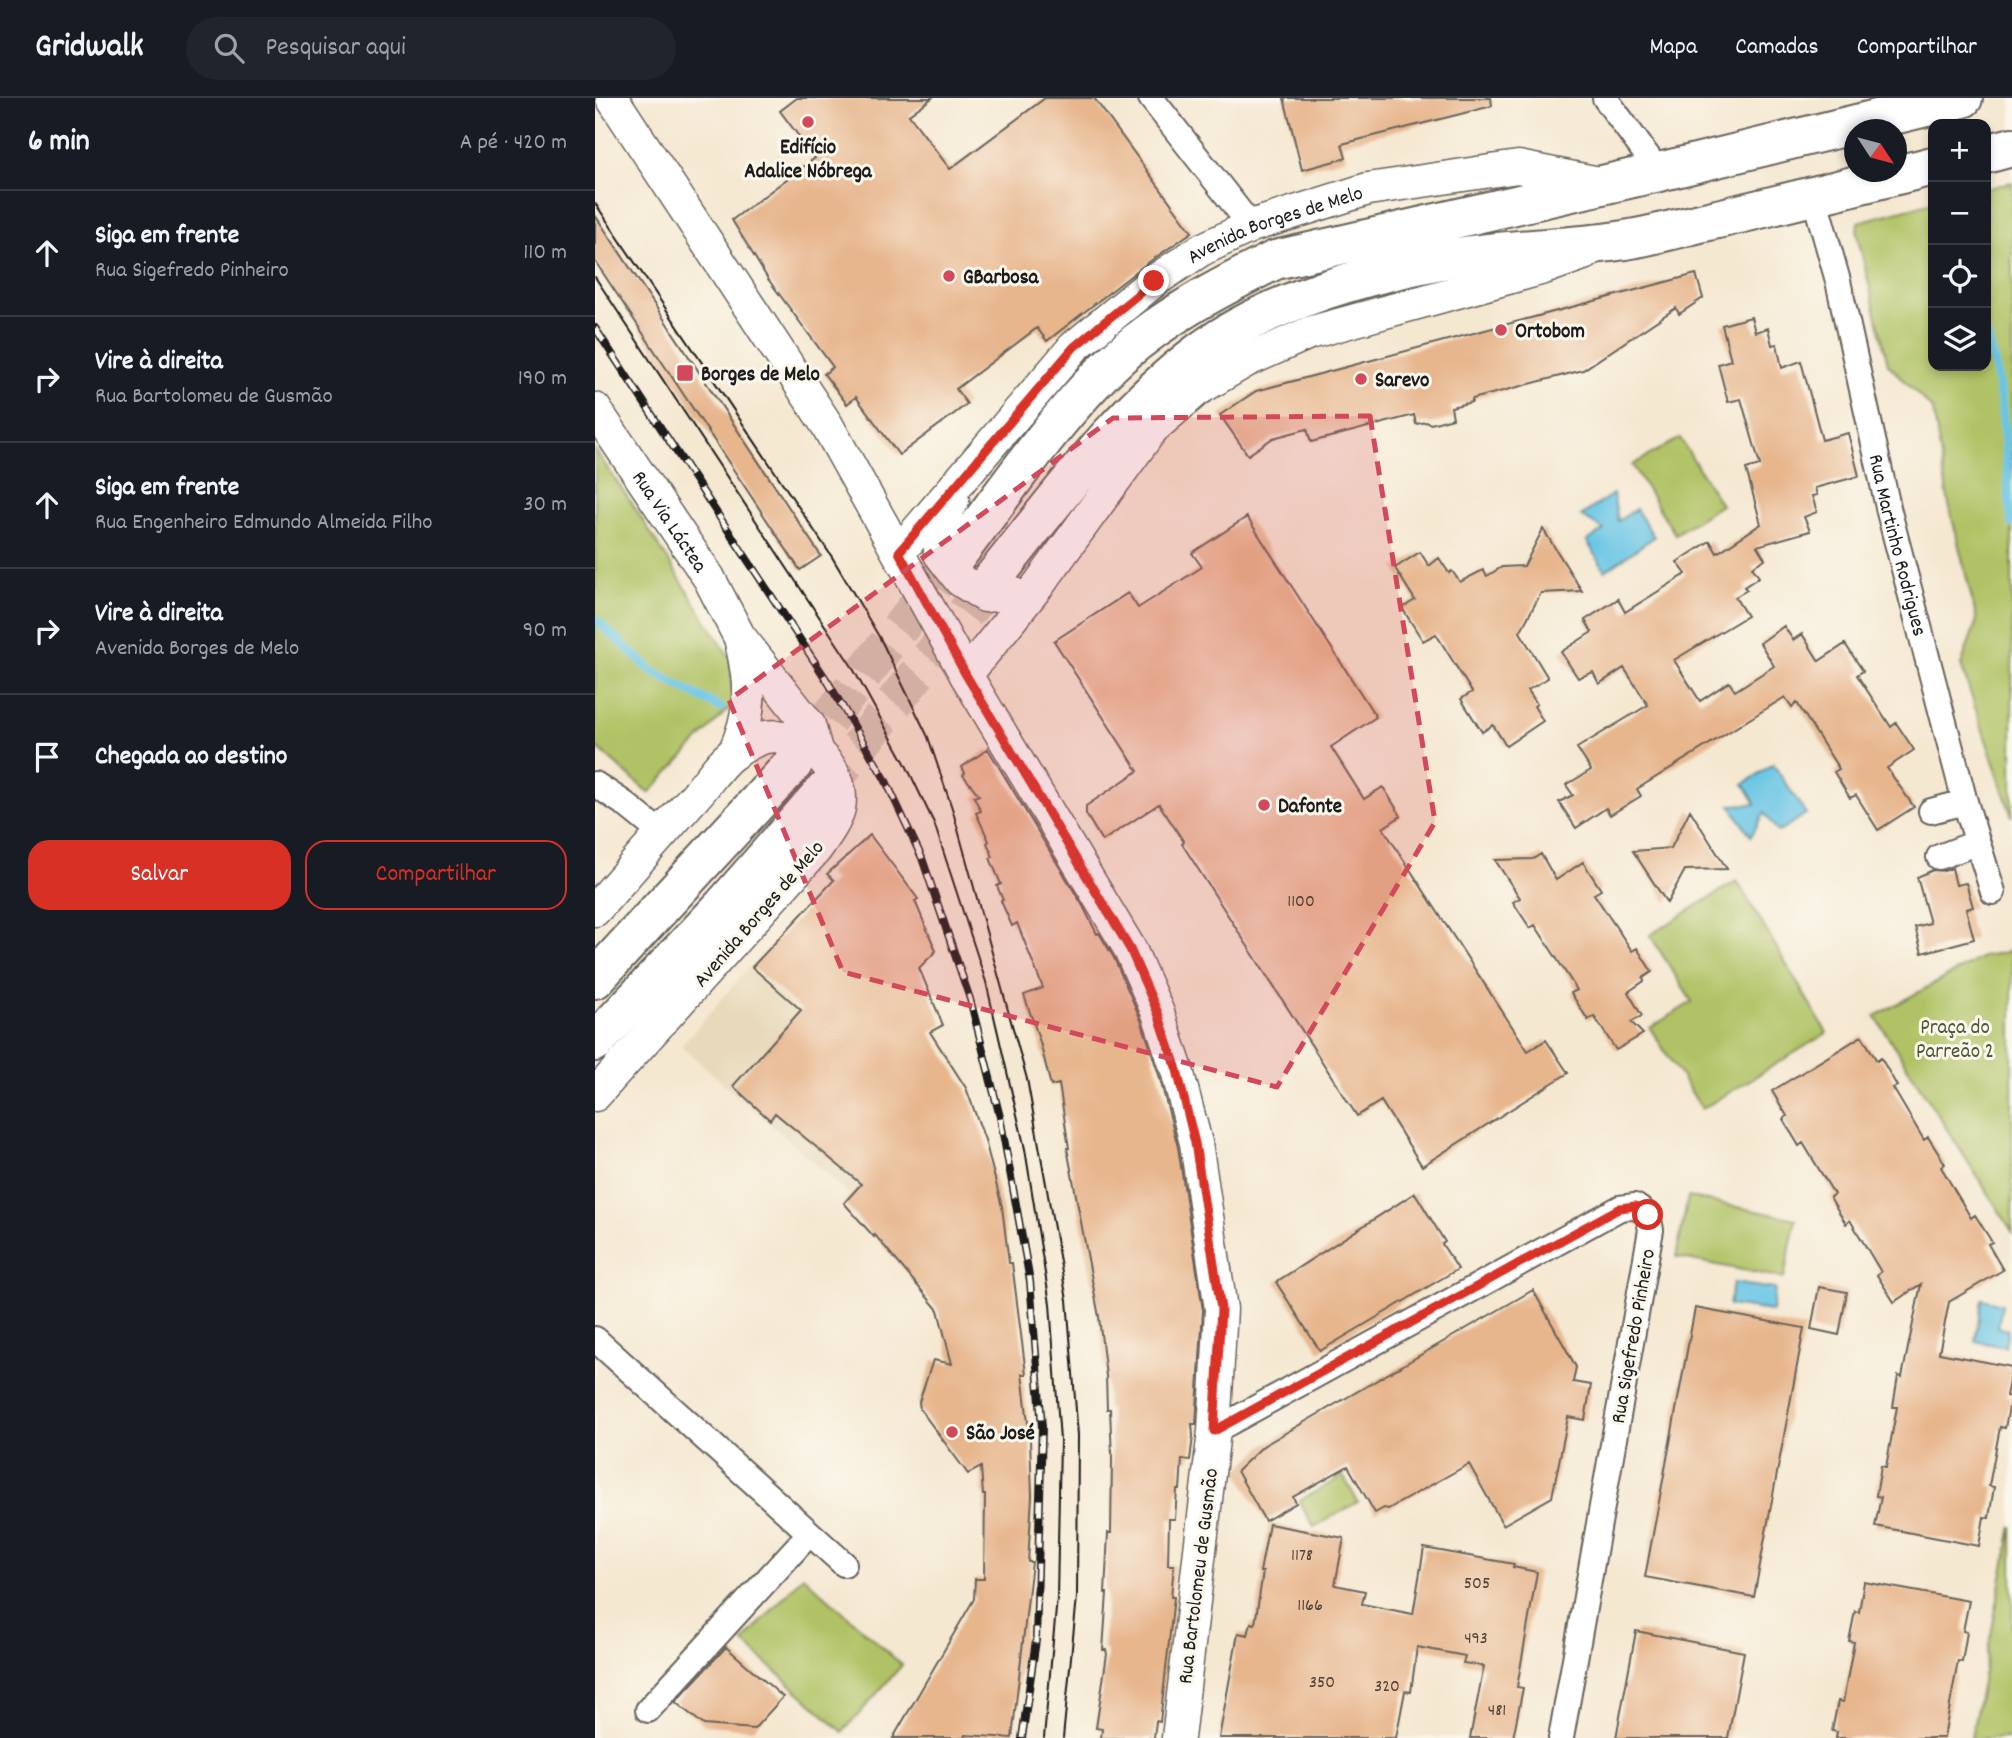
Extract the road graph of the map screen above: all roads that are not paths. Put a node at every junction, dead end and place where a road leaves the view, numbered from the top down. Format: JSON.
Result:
{"nodes":[{"id":1,"x":612,"y":98,"type":"edge"},
{"id":2,"x":1151,"y":98,"type":"edge"},
{"id":3,"x":1605,"y":98,"type":"edge"},
{"id":4,"x":1963,"y":98,"type":"edge"},
{"id":5,"x":2012,"y":147,"type":"edge"},
{"id":6,"x":1991,"y":153,"type":"edge"},
{"id":7,"x":1928,"y":167,"type":"edge"},
{"id":8,"x":1659,"y":172,"type":"junction"},
{"id":9,"x":1604,"y":184,"type":"junction"},
{"id":10,"x":1814,"y":195,"type":"junction"},
{"id":11,"x":1251,"y":226,"type":"junction"},
{"id":12,"x":1620,"y":241,"type":"junction"},
{"id":13,"x":595,"y":409,"type":"edge"},
{"id":14,"x":965,"y":478,"type":"junction"},
{"id":15,"x":899,"y":552,"type":"junction"},
{"id":16,"x":954,"y":559,"type":"tunnel mouth"},
{"id":17,"x":990,"y":582,"type":"tunnel mouth"},
{"id":18,"x":1040,"y":583,"type":"junction"},
{"id":19,"x":739,"y":636,"type":"junction"},
{"id":20,"x":966,"y":675,"type":"junction"},
{"id":21,"x":806,"y":740,"type":"junction"},
{"id":22,"x":734,"y":752,"type":"junction"},
{"id":23,"x":595,"y":784,"type":"edge"},
{"id":24,"x":823,"y":792,"type":"tunnel mouth"},
{"id":25,"x":1965,"y":802,"type":"junction"},
{"id":26,"x":1931,"y":811,"type":"dead end"},
{"id":27,"x":662,"y":834,"type":"junction"},
{"id":28,"x":1976,"y":843,"type":"junction"},
{"id":29,"x":1939,"y":857,"type":"dead end"},
{"id":30,"x":1993,"y":892,"type":"dead end"},
{"id":31,"x":595,"y":910,"type":"edge"},
{"id":32,"x":595,"y":979,"type":"edge"},
{"id":33,"x":595,"y":1042,"type":"edge"},
{"id":34,"x":595,"y":1095,"type":"edge"},
{"id":35,"x":595,"y":1339,"type":"edge"},
{"id":36,"x":1214,"y":1431,"type":"junction"},
{"id":37,"x":809,"y":1534,"type":"junction"},
{"id":38,"x":843,"y":1564,"type":"dead end"},
{"id":39,"x":648,"y":1710,"type":"dead end"},
{"id":40,"x":1178,"y":1738,"type":"edge"},
{"id":41,"x":1561,"y":1738,"type":"edge"}],
"edges":[{"from":1,"to":15,"type":"street","name":"Rua Bartolomeu de Gusmão"},
{"from":2,"to":11,"type":"street"},
{"from":3,"to":8,"type":"street"},
{"from":4,"to":8,"type":"main road","name":"Avenida Borges de Melo"},
{"from":5,"to":6,"type":"main road"},
{"from":7,"to":10,"type":"main road"},
{"from":8,"to":9,"type":"main road","name":"Avenida Borges de Melo"},
{"from":9,"to":11,"type":"street","name":"Avenida Borges de Melo"},
{"from":9,"to":16,"type":"main road","name":"Avenida Borges de Melo"},
{"from":10,"to":12,"type":"main road"},
{"from":10,"to":25,"type":"street","name":"Rua Martinho Rodrigues"},
{"from":11,"to":14,"type":"street","name":"Avenida Borges de Melo"},
{"from":12,"to":17,"type":"main road"},
{"from":12,"to":18,"type":"street"},
{"from":13,"to":19,"type":"street","name":"Rua Via Láctea"},
{"from":14,"to":15,"type":"street","name":"Avenida Borges de Melo"},
{"from":14,"to":18,"type":"street"},
{"from":15,"to":20,"type":"street","name":"Rua Bartolomeu de Gusmão"},
{"from":18,"to":20,"type":"street"},
{"from":19,"to":21,"type":"street","name":"Rua Via Láctea"},
{"from":19,"to":22,"type":"street","name":"Rua Via Láctea"},
{"from":20,"to":36,"type":"street","name":"Rua Bartolomeu de Gusmão"},
{"from":21,"to":22,"type":"street"},
{"from":21,"to":32,"type":"main road"},
{"from":21,"to":34,"type":"street","name":"Avenida Borges de Melo"},
{"from":22,"to":27,"type":"street"},
{"from":23,"to":27,"type":"street"},
{"from":24,"to":33,"type":"main road","name":"Avenida Borges de Melo"},
{"from":25,"to":26,"type":"street"},
{"from":25,"to":28,"type":"street","name":"Rua Martinho Rodrigues"},
{"from":27,"to":31,"type":"street"},
{"from":28,"to":29,"type":"street"},
{"from":28,"to":30,"type":"street","name":"Rua Martinho Rodrigues"},
{"from":35,"to":37,"type":"street"},
{"from":36,"to":40,"type":"street","name":"Rua Bartolomeu de Gusmão"},
{"from":36,"to":41,"type":"street","name":"Rua Sigefredo Pinheiro"},
{"from":37,"to":38,"type":"street"},
{"from":37,"to":39,"type":"street"}]}
